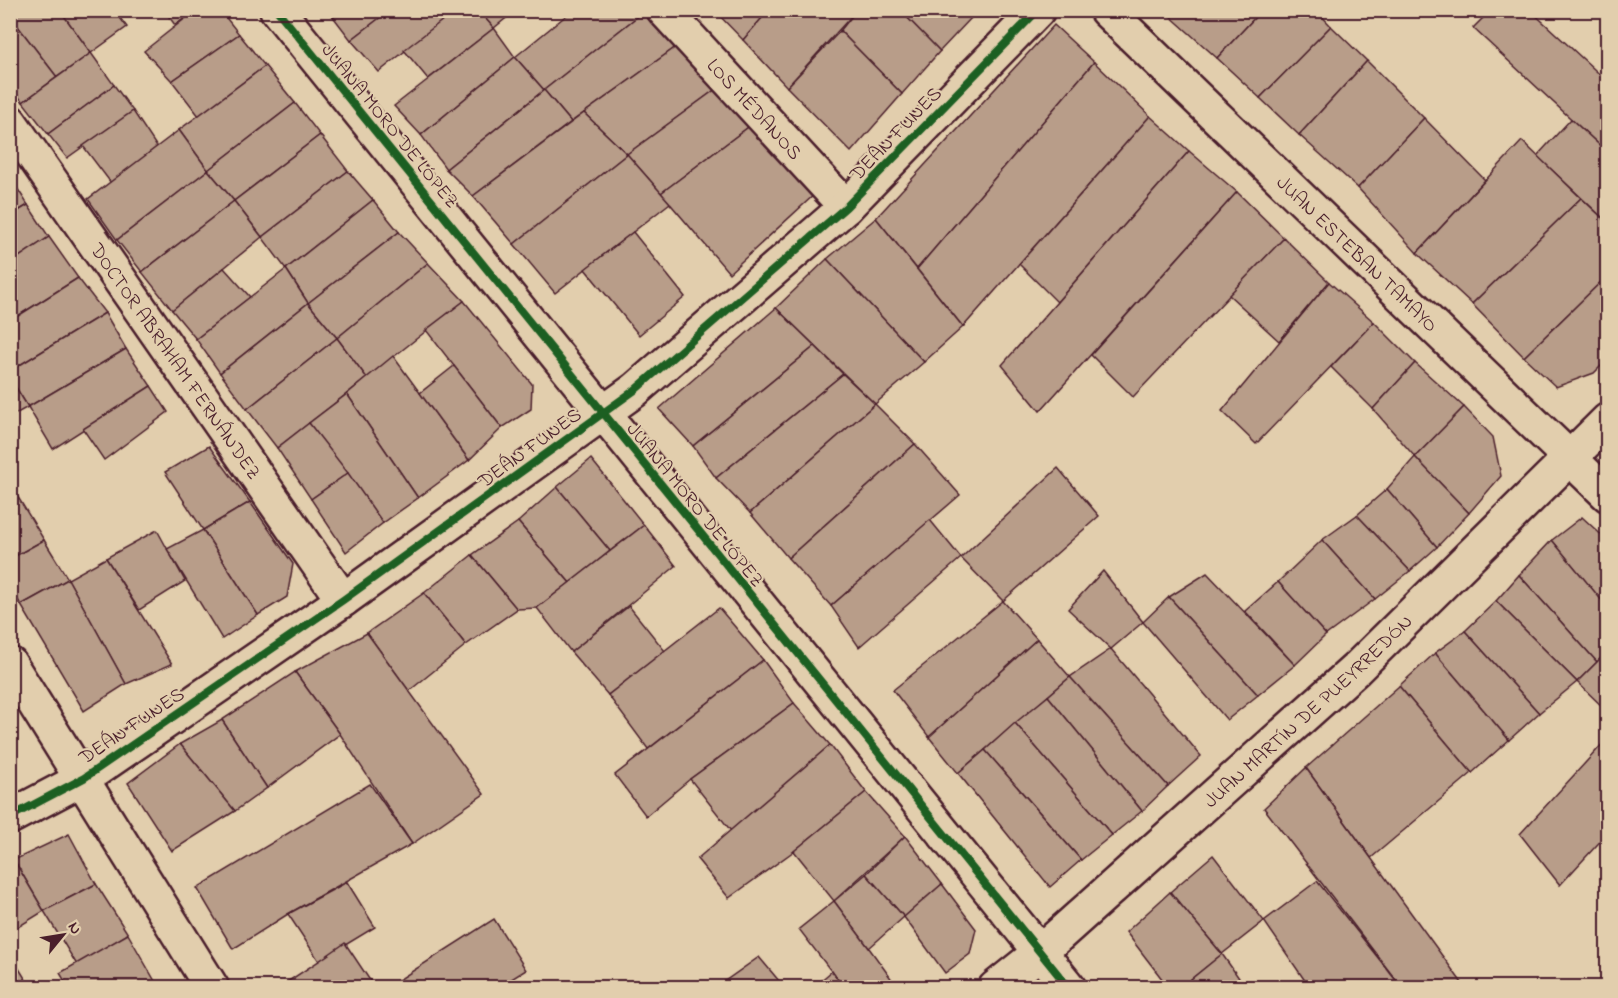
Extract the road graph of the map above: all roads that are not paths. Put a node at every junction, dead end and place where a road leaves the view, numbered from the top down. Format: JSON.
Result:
{"nodes":[{"id":1,"x":277,"y":10,"type":"edge"},
{"id":2,"x":664,"y":10,"type":"edge"},
{"id":3,"x":1038,"y":10,"type":"edge"},
{"id":4,"x":1106,"y":10,"type":"edge"},
{"id":5,"x":10,"y":122,"type":"edge"},
{"id":6,"x":846,"y":207,"type":"junction"},
{"id":7,"x":602,"y":414,"type":"junction"},
{"id":8,"x":1608,"y":420,"type":"edge"},
{"id":9,"x":1569,"y":460,"type":"junction"},
{"id":10,"x":1608,"y":495,"type":"edge"},
{"id":11,"x":343,"y":600,"type":"junction"},
{"id":12,"x":10,"y":664,"type":"edge"},
{"id":13,"x":84,"y":778,"type":"junction"},
{"id":14,"x":10,"y":817,"type":"edge"},
{"id":15,"x":1039,"y":953,"type":"junction"},
{"id":16,"x":212,"y":987,"type":"edge"},
{"id":17,"x":995,"y":987,"type":"edge"},
{"id":18,"x":1069,"y":987,"type":"edge"}],
"edges":[{"from":1,"to":7,"type":"street","name":"JUANA MORO DE LÓPEZ"},
{"from":2,"to":6,"type":"street","name":"LOS MÉDANOS"},
{"from":3,"to":6,"type":"street","name":"DEÁN FUNES"},
{"from":4,"to":9,"type":"street","name":"JUAN ESTEBAN TAMAYO"},
{"from":5,"to":11,"type":"street","name":"DOCTOR ABRAHAM FERNÁNDEZ"},
{"from":6,"to":7,"type":"street","name":"DEÁN FUNES"},
{"from":7,"to":11,"type":"street","name":"DEÁN FUNES"},
{"from":7,"to":15,"type":"street","name":"JUANA MORO DE LÓPEZ"},
{"from":8,"to":9,"type":"street","name":"JUAN MARTÍN DE PUEYRREDÓN"},
{"from":9,"to":10,"type":"street","name":"JUAN ESTEBAN TAMAYO"},
{"from":9,"to":15,"type":"street","name":"JUAN MARTÍN DE PUEYRREDÓN"},
{"from":11,"to":13,"type":"street","name":"DEÁN FUNES"},
{"from":12,"to":13,"type":"street"},
{"from":13,"to":14,"type":"street","name":"DEÁN FUNES"},
{"from":13,"to":16,"type":"street"},
{"from":15,"to":17,"type":"street","name":"JUAN MARTÍN DE PUEYRREDÓN"},
{"from":15,"to":18,"type":"street","name":"JUANA MORO DE LÓPEZ"}]}
